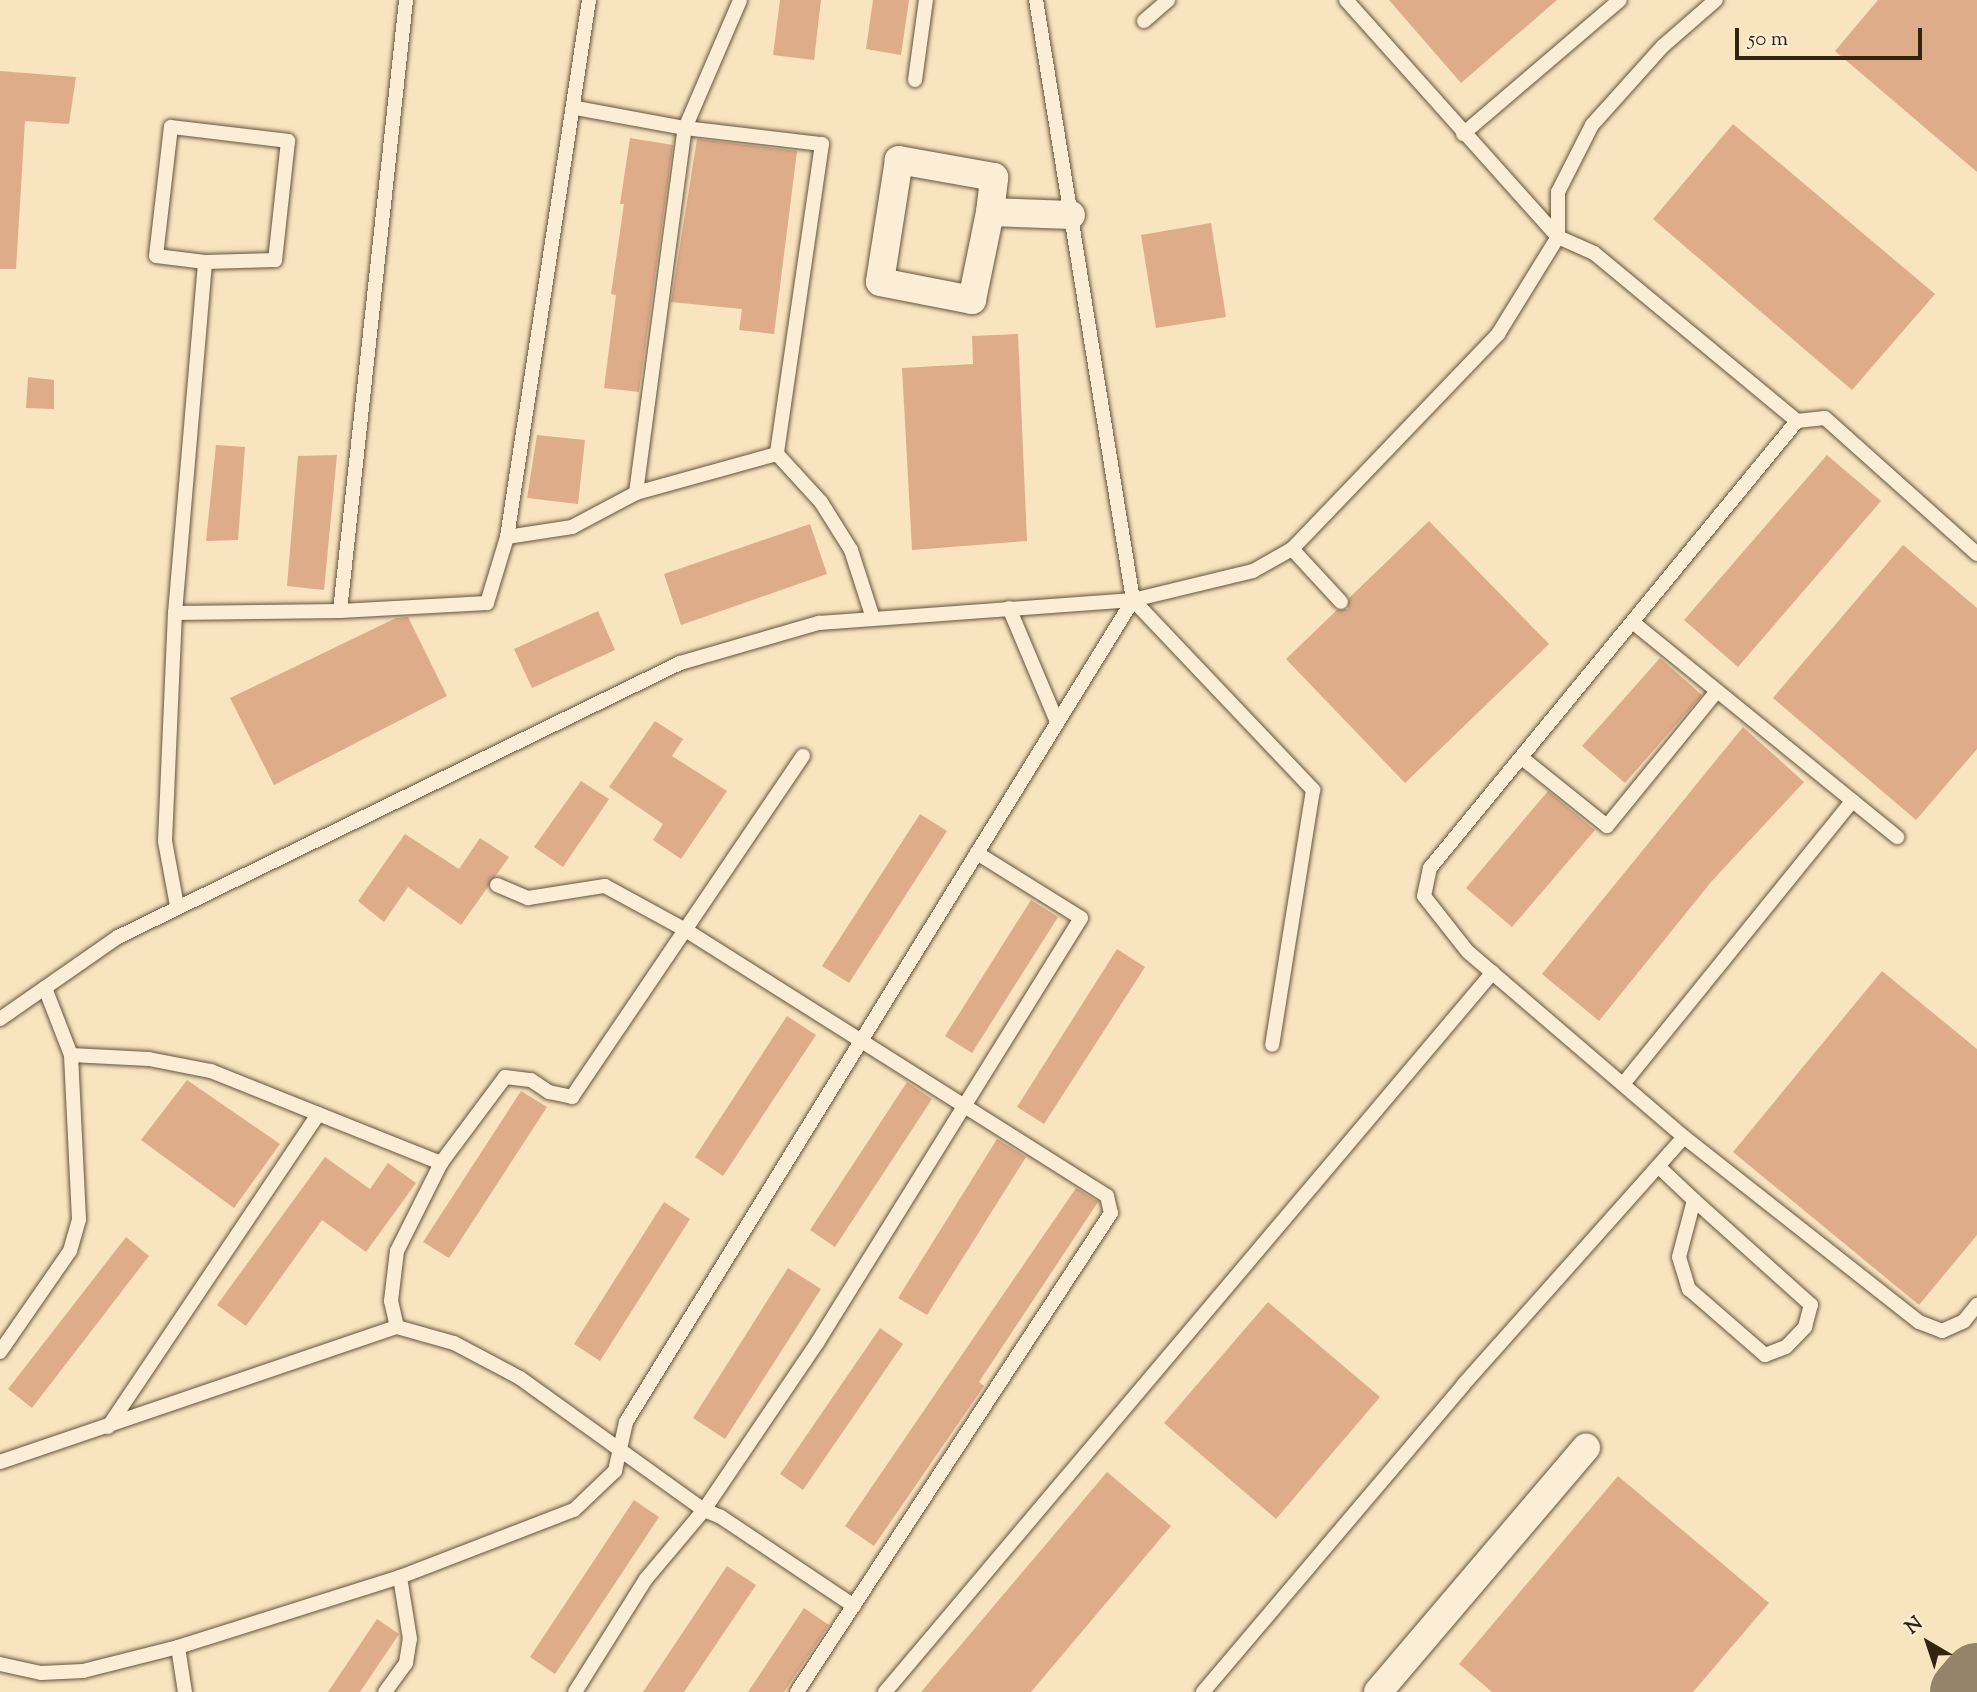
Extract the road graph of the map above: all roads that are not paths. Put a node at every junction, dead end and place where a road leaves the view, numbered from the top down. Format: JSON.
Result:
{"nodes":[{"id":1,"x":406,"y":0,"type":"edge"},
{"id":2,"x":589,"y":0,"type":"edge"},
{"id":3,"x":740,"y":0,"type":"edge"},
{"id":4,"x":926,"y":0,"type":"edge"},
{"id":5,"x":1036,"y":0,"type":"edge"},
{"id":6,"x":1168,"y":0,"type":"edge"},
{"id":7,"x":1346,"y":0,"type":"edge"},
{"id":8,"x":1620,"y":0,"type":"edge"},
{"id":9,"x":1716,"y":0,"type":"edge"},
{"id":10,"x":1144,"y":21,"type":"dead end"},
{"id":11,"x":915,"y":79,"type":"dead end"},
{"id":12,"x":576,"y":107,"type":"junction"},
{"id":13,"x":685,"y":128,"type":"junction"},
{"id":14,"x":1463,"y":134,"type":"junction"},
{"id":15,"x":990,"y":212,"type":"junction"},
{"id":16,"x":1071,"y":215,"type":"junction"},
{"id":17,"x":1558,"y":237,"type":"junction"},
{"id":18,"x":205,"y":262,"type":"junction"},
{"id":19,"x":1797,"y":421,"type":"junction"},
{"id":20,"x":777,"y":454,"type":"junction"},
{"id":21,"x":636,"y":493,"type":"junction"},
{"id":22,"x":507,"y":537,"type":"junction"},
{"id":23,"x":1292,"y":549,"type":"junction"},
{"id":24,"x":1977,"y":554,"type":"edge"},
{"id":25,"x":1133,"y":600,"type":"junction"},
{"id":26,"x":1341,"y":602,"type":"dead end"},
{"id":27,"x":1009,"y":608,"type":"junction"},
{"id":28,"x":340,"y":611,"type":"junction"},
{"id":29,"x":175,"y":613,"type":"junction"},
{"id":30,"x":873,"y":618,"type":"junction"},
{"id":31,"x":1634,"y":624,"type":"junction"},
{"id":32,"x":1717,"y":691,"type":"junction"},
{"id":33,"x":1056,"y":719,"type":"junction"},
{"id":34,"x":803,"y":756,"type":"dead end"},
{"id":35,"x":1522,"y":758,"type":"junction"},
{"id":36,"x":1852,"y":801,"type":"junction"},
{"id":37,"x":1897,"y":837,"type":"dead end"},
{"id":38,"x":977,"y":853,"type":"junction"},
{"id":39,"x":497,"y":885,"type":"dead end"},
{"id":40,"x":177,"y":906,"type":"junction"},
{"id":41,"x":684,"y":929,"type":"junction"},
{"id":42,"x":1493,"y":972,"type":"junction"},
{"id":43,"x":45,"y":988,"type":"junction"},
{"id":44,"x":0,"y":1019,"type":"edge"},
{"id":45,"x":862,"y":1042,"type":"junction"},
{"id":46,"x":1272,"y":1045,"type":"dead end"},
{"id":47,"x":72,"y":1055,"type":"junction"},
{"id":48,"x":1624,"y":1083,"type":"junction"},
{"id":49,"x":965,"y":1105,"type":"junction"},
{"id":50,"x":318,"y":1114,"type":"junction"},
{"id":51,"x":1684,"y":1137,"type":"junction"},
{"id":52,"x":441,"y":1163,"type":"junction"},
{"id":53,"x":1658,"y":1166,"type":"junction"},
{"id":54,"x":1694,"y":1200,"type":"junction"},
{"id":55,"x":1977,"y":1305,"type":"edge"},
{"id":56,"x":397,"y":1327,"type":"junction"},
{"id":57,"x":0,"y":1352,"type":"edge"},
{"id":58,"x":108,"y":1427,"type":"junction"},
{"id":59,"x":1586,"y":1448,"type":"dead end"},
{"id":60,"x":620,"y":1450,"type":"junction"},
{"id":61,"x":0,"y":1462,"type":"edge"},
{"id":62,"x":704,"y":1510,"type":"junction"},
{"id":63,"x":400,"y":1577,"type":"junction"},
{"id":64,"x":854,"y":1606,"type":"junction"},
{"id":65,"x":178,"y":1647,"type":"junction"},
{"id":66,"x":0,"y":1664,"type":"edge"},
{"id":67,"x":185,"y":1692,"type":"edge"},
{"id":68,"x":384,"y":1692,"type":"edge"},
{"id":69,"x":575,"y":1692,"type":"edge"},
{"id":70,"x":797,"y":1692,"type":"edge"},
{"id":71,"x":885,"y":1692,"type":"edge"},
{"id":72,"x":1203,"y":1692,"type":"edge"},
{"id":73,"x":1378,"y":1692,"type":"edge"}],
"edges":[{"from":1,"to":28,"type":"lane"},
{"from":2,"to":12,"type":"lane"},
{"from":3,"to":13,"type":"lane"},
{"from":4,"to":11,"type":"lane"},
{"from":5,"to":16,"type":"lane"},
{"from":6,"to":10,"type":"lane"},
{"from":7,"to":14,"type":"lane"},
{"from":8,"to":14,"type":"lane"},
{"from":9,"to":17,"type":"lane"},
{"from":12,"to":13,"type":"lane"},
{"from":12,"to":22,"type":"lane"},
{"from":13,"to":20,"type":"lane"},
{"from":13,"to":21,"type":"lane"},
{"from":14,"to":17,"type":"lane"},
{"from":15,"to":15,"type":"street"},
{"from":15,"to":16,"type":"street"},
{"from":16,"to":25,"type":"lane"},
{"from":17,"to":19,"type":"lane"},
{"from":17,"to":23,"type":"lane"},
{"from":18,"to":18,"type":"lane"},
{"from":18,"to":29,"type":"lane"},
{"from":19,"to":24,"type":"lane"},
{"from":19,"to":31,"type":"lane"},
{"from":20,"to":21,"type":"lane"},
{"from":20,"to":30,"type":"lane"},
{"from":21,"to":22,"type":"lane"},
{"from":22,"to":28,"type":"lane"},
{"from":23,"to":25,"type":"lane"},
{"from":23,"to":26,"type":"lane"},
{"from":25,"to":27,"type":"lane"},
{"from":25,"to":33,"type":"lane"},
{"from":25,"to":46,"type":"lane"},
{"from":27,"to":30,"type":"lane"},
{"from":27,"to":33,"type":"lane"},
{"from":28,"to":29,"type":"lane"},
{"from":29,"to":40,"type":"lane"},
{"from":30,"to":40,"type":"lane"},
{"from":31,"to":32,"type":"lane"},
{"from":31,"to":35,"type":"lane"},
{"from":32,"to":35,"type":"lane"},
{"from":32,"to":36,"type":"lane"},
{"from":33,"to":38,"type":"lane"},
{"from":34,"to":41,"type":"lane"},
{"from":35,"to":42,"type":"lane"},
{"from":36,"to":37,"type":"lane"},
{"from":36,"to":48,"type":"lane"},
{"from":38,"to":45,"type":"lane"},
{"from":38,"to":49,"type":"lane"},
{"from":39,"to":41,"type":"lane"},
{"from":40,"to":43,"type":"lane"},
{"from":41,"to":45,"type":"lane"},
{"from":41,"to":52,"type":"lane"},
{"from":42,"to":48,"type":"lane"},
{"from":42,"to":71,"type":"lane"},
{"from":43,"to":44,"type":"lane"},
{"from":43,"to":47,"type":"lane"},
{"from":45,"to":49,"type":"lane"},
{"from":45,"to":60,"type":"lane"},
{"from":47,"to":50,"type":"lane"},
{"from":47,"to":57,"type":"lane"},
{"from":48,"to":51,"type":"lane"},
{"from":49,"to":62,"type":"lane"},
{"from":49,"to":64,"type":"lane"},
{"from":50,"to":52,"type":"lane"},
{"from":50,"to":58,"type":"lane"},
{"from":51,"to":53,"type":"lane"},
{"from":51,"to":55,"type":"lane"},
{"from":52,"to":56,"type":"lane"},
{"from":53,"to":54,"type":"lane"},
{"from":53,"to":72,"type":"lane"},
{"from":54,"to":54,"type":"lane"},
{"from":56,"to":58,"type":"lane"},
{"from":56,"to":60,"type":"lane"},
{"from":58,"to":61,"type":"lane"},
{"from":59,"to":73,"type":"street"},
{"from":60,"to":62,"type":"lane"},
{"from":60,"to":63,"type":"lane"},
{"from":62,"to":64,"type":"lane"},
{"from":62,"to":69,"type":"lane"},
{"from":63,"to":65,"type":"lane"},
{"from":63,"to":68,"type":"lane"},
{"from":64,"to":70,"type":"lane"},
{"from":65,"to":66,"type":"lane"},
{"from":65,"to":67,"type":"lane"}]}
